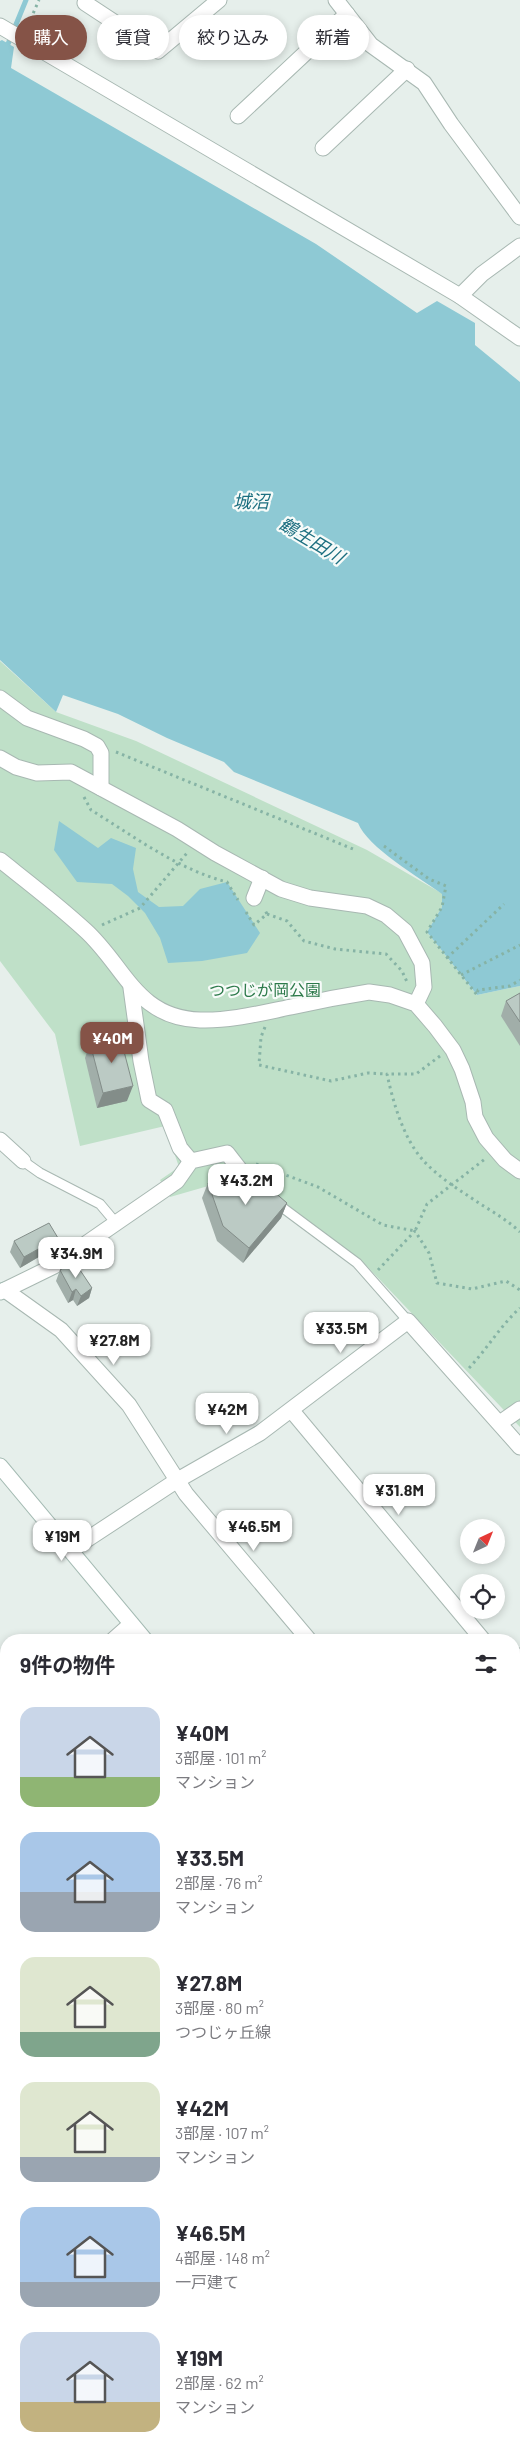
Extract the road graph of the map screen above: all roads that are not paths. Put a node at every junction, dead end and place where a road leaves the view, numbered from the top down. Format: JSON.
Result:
{"nodes":[{"id":1,"x":219,"y":0,"type":"edge"},
{"id":2,"x":336,"y":0,"type":"edge"},
{"id":3,"x":85,"y":2,"type":"dead end"},
{"id":4,"x":347,"y":14,"type":"junction"},
{"id":5,"x":1,"y":27,"type":"edge"},
{"id":6,"x":407,"y":69,"type":"junction"},
{"id":7,"x":238,"y":116,"type":"dead end"},
{"id":8,"x":322,"y":148,"type":"dead end"},
{"id":9,"x":520,"y":217,"type":"edge"},
{"id":10,"x":520,"y":246,"type":"edge"},
{"id":11,"x":460,"y":296,"type":"junction"},
{"id":12,"x":520,"y":338,"type":"edge"},
{"id":13,"x":0,"y":698,"type":"edge"},
{"id":14,"x":0,"y":758,"type":"edge"},
{"id":15,"x":101,"y":788,"type":"junction"},
{"id":16,"x":0,"y":860,"type":"edge"},
{"id":17,"x":262,"y":878,"type":"junction"},
{"id":18,"x":249,"y":904,"type":"road end"},
{"id":19,"x":131,"y":988,"type":"junction"},
{"id":20,"x":416,"y":1004,"type":"junction"},
{"id":21,"x":0,"y":1140,"type":"edge"},
{"id":22,"x":23,"y":1161,"type":"joint"},
{"id":23,"x":191,"y":1161,"type":"junction"},
{"id":24,"x":520,"y":1171,"type":"edge"},
{"id":25,"x":259,"y":1190,"type":"joint"},
{"id":26,"x":116,"y":1223,"type":"junction"},
{"id":27,"x":3,"y":1291,"type":"edge"},
{"id":28,"x":408,"y":1320,"type":"junction"},
{"id":29,"x":520,"y":1409,"type":"edge"},
{"id":30,"x":292,"y":1411,"type":"junction"},
{"id":31,"x":500,"y":1424,"type":"junction"},
{"id":32,"x":520,"y":1447,"type":"edge"},
{"id":33,"x":0,"y":1466,"type":"edge"},
{"id":34,"x":176,"y":1481,"type":"junction"},
{"id":35,"x":71,"y":1550,"type":"junction"},
{"id":36,"x":131,"y":1624,"type":"junction"},
{"id":37,"x":120,"y":1634,"type":"edge"},
{"id":38,"x":140,"y":1634,"type":"edge"},
{"id":39,"x":304,"y":1634,"type":"edge"},
{"id":40,"x":478,"y":1634,"type":"edge"}],
"edges":[{"from":1,"to":3,"type":"street"},
{"from":2,"to":4,"type":"street"},
{"from":4,"to":6,"type":"street"},
{"from":4,"to":7,"type":"street"},
{"from":5,"to":11,"type":"street"},
{"from":6,"to":8,"type":"street"},
{"from":6,"to":9,"type":"street"},
{"from":10,"to":11,"type":"street"},
{"from":11,"to":12,"type":"street"},
{"from":13,"to":15,"type":"street"},
{"from":14,"to":15,"type":"street"},
{"from":15,"to":17,"type":"street"},
{"from":16,"to":19,"type":"street"},
{"from":17,"to":18,"type":"street"},
{"from":17,"to":20,"type":"street"},
{"from":19,"to":20,"type":"street"},
{"from":19,"to":23,"type":"street"},
{"from":20,"to":24,"type":"street"},
{"from":21,"to":22,"type":"street"},
{"from":22,"to":26,"type":"lane"},
{"from":23,"to":25,"type":"street"},
{"from":23,"to":26,"type":"street"},
{"from":25,"to":28,"type":"lane"},
{"from":26,"to":27,"type":"street"},
{"from":27,"to":34,"type":"street"},
{"from":28,"to":30,"type":"street"},
{"from":28,"to":31,"type":"street"},
{"from":29,"to":31,"type":"street"},
{"from":30,"to":34,"type":"street"},
{"from":30,"to":40,"type":"street"},
{"from":31,"to":32,"type":"street"},
{"from":33,"to":35,"type":"street"},
{"from":34,"to":35,"type":"street"},
{"from":34,"to":39,"type":"street"},
{"from":35,"to":36,"type":"street"},
{"from":36,"to":37,"type":"street"},
{"from":36,"to":38,"type":"street"}]}
